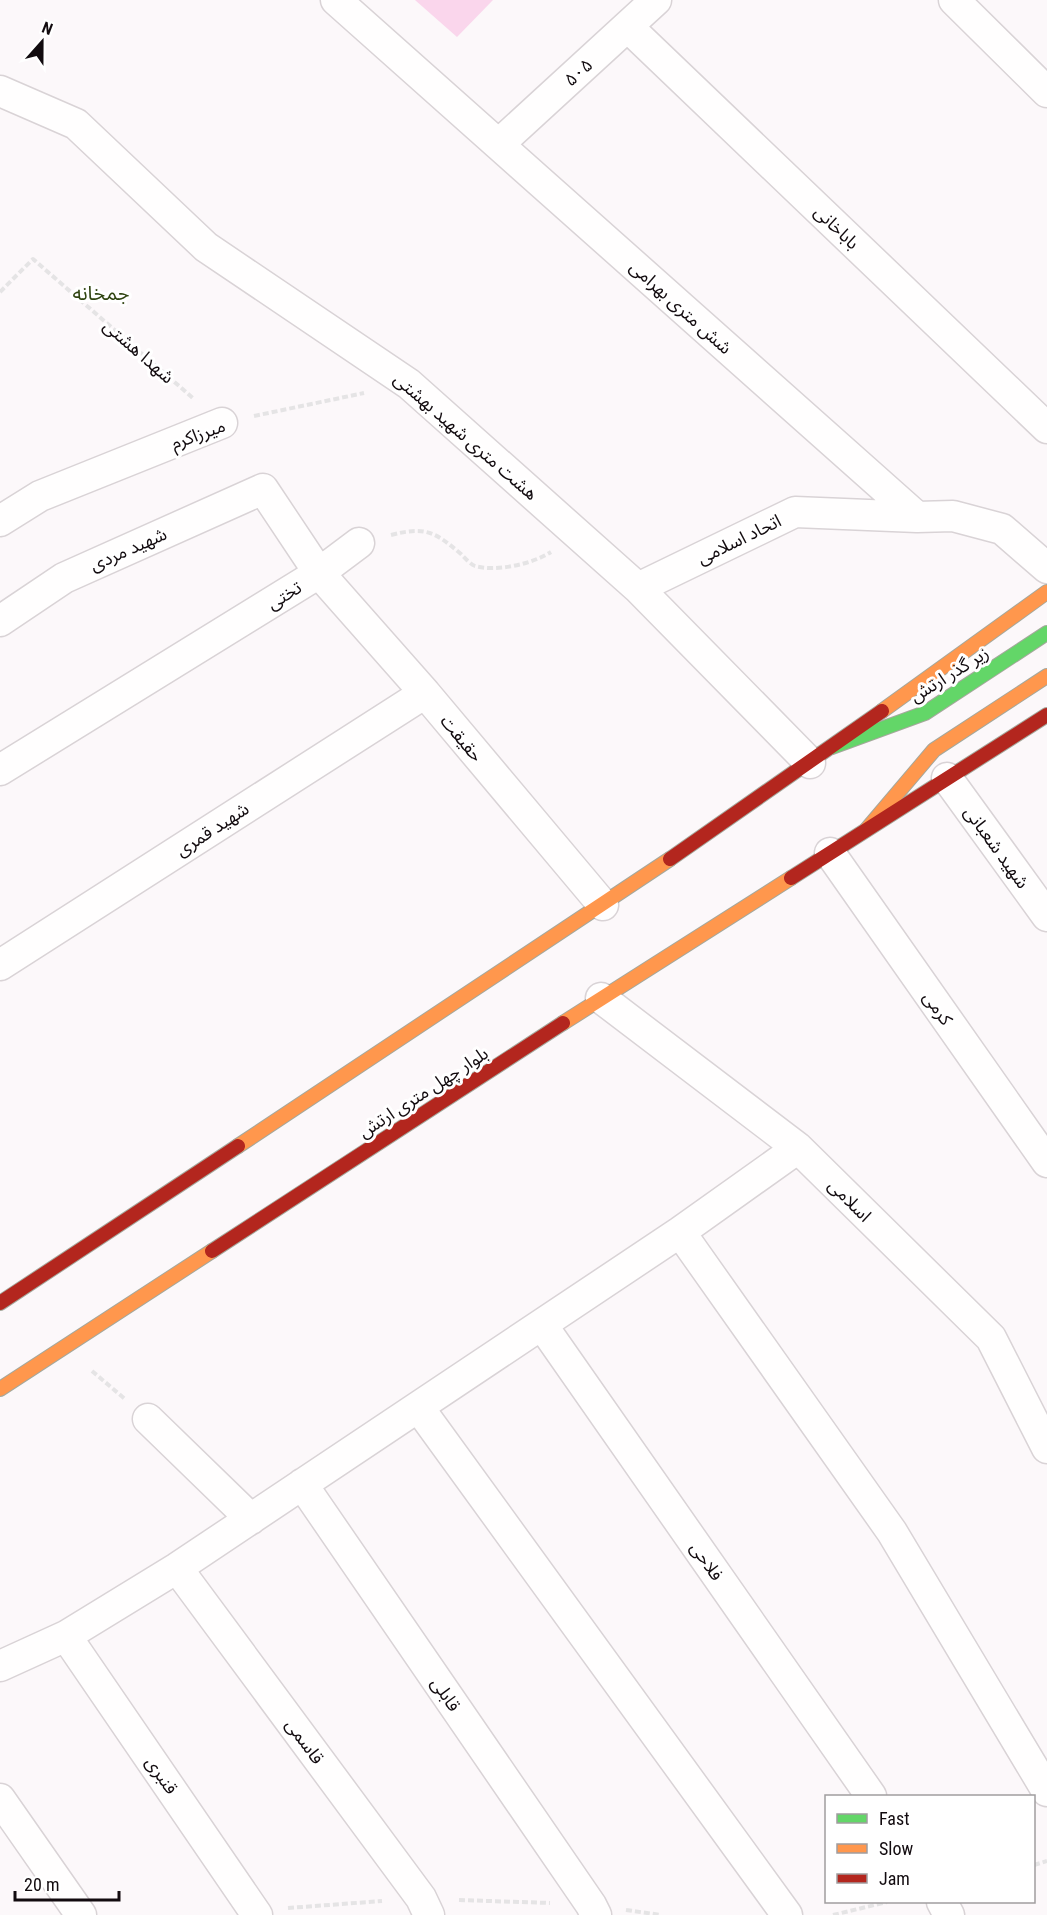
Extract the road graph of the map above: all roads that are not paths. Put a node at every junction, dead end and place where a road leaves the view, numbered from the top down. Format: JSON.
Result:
{"nodes":[{"id":1,"x":336,"y":0,"type":"edge"},
{"id":2,"x":656,"y":0,"type":"edge"},
{"id":3,"x":954,"y":0,"type":"edge"},
{"id":4,"x":628,"y":27,"type":"junction"},
{"id":5,"x":0,"y":91,"type":"edge"},
{"id":6,"x":1047,"y":92,"type":"edge"},
{"id":7,"x":499,"y":144,"type":"junction"},
{"id":8,"x":222,"y":423,"type":"road end"},
{"id":9,"x":1047,"y":428,"type":"edge"},
{"id":10,"x":263,"y":489,"type":"joint"},
{"id":11,"x":917,"y":517,"type":"junction"},
{"id":12,"x":0,"y":521,"type":"edge"},
{"id":13,"x":359,"y":543,"type":"road end"},
{"id":14,"x":1047,"y":568,"type":"edge"},
{"id":15,"x":319,"y":573,"type":"junction"},
{"id":16,"x":638,"y":588,"type":"junction"},
{"id":17,"x":1047,"y":592,"type":"edge"},
{"id":18,"x":0,"y":621,"type":"edge"},
{"id":19,"x":1047,"y":633,"type":"edge"},
{"id":20,"x":1047,"y":676,"type":"edge"},
{"id":21,"x":425,"y":693,"type":"junction"},
{"id":22,"x":1047,"y":715,"type":"edge"},
{"id":23,"x":821,"y":755,"type":"junction"},
{"id":24,"x":0,"y":770,"type":"edge"},
{"id":25,"x":947,"y":778,"type":"junction"},
{"id":26,"x":867,"y":829,"type":"junction"},
{"id":27,"x":830,"y":853,"type":"junction"},
{"id":28,"x":603,"y":905,"type":"junction"},
{"id":29,"x":1047,"y":916,"type":"edge"},
{"id":30,"x":0,"y":965,"type":"edge"},
{"id":31,"x":601,"y":998,"type":"junction"},
{"id":32,"x":798,"y":1148,"type":"junction"},
{"id":33,"x":1047,"y":1162,"type":"edge"},
{"id":34,"x":680,"y":1232,"type":"junction"},
{"id":35,"x":0,"y":1303,"type":"edge"},
{"id":36,"x":542,"y":1325,"type":"junction"},
{"id":37,"x":0,"y":1389,"type":"edge"},
{"id":38,"x":419,"y":1408,"type":"junction"},
{"id":39,"x":148,"y":1419,"type":"road end"},
{"id":40,"x":1047,"y":1448,"type":"edge"},
{"id":41,"x":302,"y":1484,"type":"junction"},
{"id":42,"x":251,"y":1519,"type":"junction"},
{"id":43,"x":177,"y":1568,"type":"junction"},
{"id":44,"x":66,"y":1636,"type":"junction"},
{"id":45,"x":0,"y":1666,"type":"edge"},
{"id":46,"x":1047,"y":1791,"type":"edge"},
{"id":47,"x":870,"y":1795,"type":"edge"},
{"id":48,"x":0,"y":1799,"type":"edge"},
{"id":49,"x":425,"y":1907,"type":"edge"},
{"id":50,"x":593,"y":1910,"type":"edge"},
{"id":51,"x":256,"y":1912,"type":"edge"},
{"id":52,"x":81,"y":1915,"type":"edge"},
{"id":53,"x":787,"y":1915,"type":"edge"}],
"edges":[{"from":1,"to":7,"type":"street","name":"شش متری بهرامی"},
{"from":2,"to":4,"type":"street","name":"۵۰۵"},
{"from":3,"to":6,"type":"street"},
{"from":4,"to":7,"type":"street","name":"۵۰۵"},
{"from":4,"to":9,"type":"street","name":"باباخانی"},
{"from":5,"to":16,"type":"street","name":"هشت متری شهید بهشتی"},
{"from":7,"to":11,"type":"street","name":"شش متری بهرامی"},
{"from":8,"to":12,"type":"street","name":"میرزاکرم"},
{"from":10,"to":15,"type":"street","name":"حقیقت"},
{"from":10,"to":18,"type":"street","name":"شهید مردی"},
{"from":11,"to":14,"type":"street"},
{"from":11,"to":16,"type":"street","name":"اتحاد اسلامی"},
{"from":13,"to":15,"type":"street","name":"تختی"},
{"from":15,"to":21,"type":"street","name":"حقیقت"},
{"from":15,"to":24,"type":"street","name":"تختی"},
{"from":16,"to":23,"type":"street","name":"هشت متری شهید بهشتی"},
{"from":17,"to":23,"type":"main road"},
{"from":19,"to":23,"type":"main road","name":"زیر گذر ارتش"},
{"from":20,"to":26,"type":"main road"},
{"from":21,"to":28,"type":"street","name":"حقیقت"},
{"from":21,"to":30,"type":"street","name":"شهید قمری"},
{"from":22,"to":25,"type":"main road","name":"بلوار چهل متری ارتش"},
{"from":23,"to":28,"type":"main road"},
{"from":25,"to":26,"type":"main road","name":"بلوار چهل متری ارتش"},
{"from":25,"to":29,"type":"street","name":"شهید شعبانی"},
{"from":26,"to":27,"type":"main road","name":"بلوار چهل متری ارتش"},
{"from":27,"to":31,"type":"main road","name":"بلوار چهل متری ارتش"},
{"from":27,"to":33,"type":"street","name":"کرمی"},
{"from":28,"to":35,"type":"main road"},
{"from":31,"to":32,"type":"street","name":"اسلامی"},
{"from":31,"to":37,"type":"main road","name":"بلوار چهل متری ارتش"},
{"from":32,"to":34,"type":"street"},
{"from":32,"to":40,"type":"street","name":"اسلامی"},
{"from":34,"to":36,"type":"street"},
{"from":34,"to":46,"type":"street"},
{"from":36,"to":38,"type":"street"},
{"from":36,"to":47,"type":"street","name":"فلاحی"},
{"from":38,"to":41,"type":"street"},
{"from":38,"to":53,"type":"street"},
{"from":39,"to":42,"type":"street"},
{"from":41,"to":42,"type":"street"},
{"from":41,"to":50,"type":"street","name":"قابلی"},
{"from":42,"to":43,"type":"street"},
{"from":43,"to":44,"type":"street"},
{"from":43,"to":49,"type":"street","name":"قاسمی"},
{"from":44,"to":45,"type":"street"},
{"from":44,"to":51,"type":"street","name":"قنبری"},
{"from":48,"to":52,"type":"street"}]}
